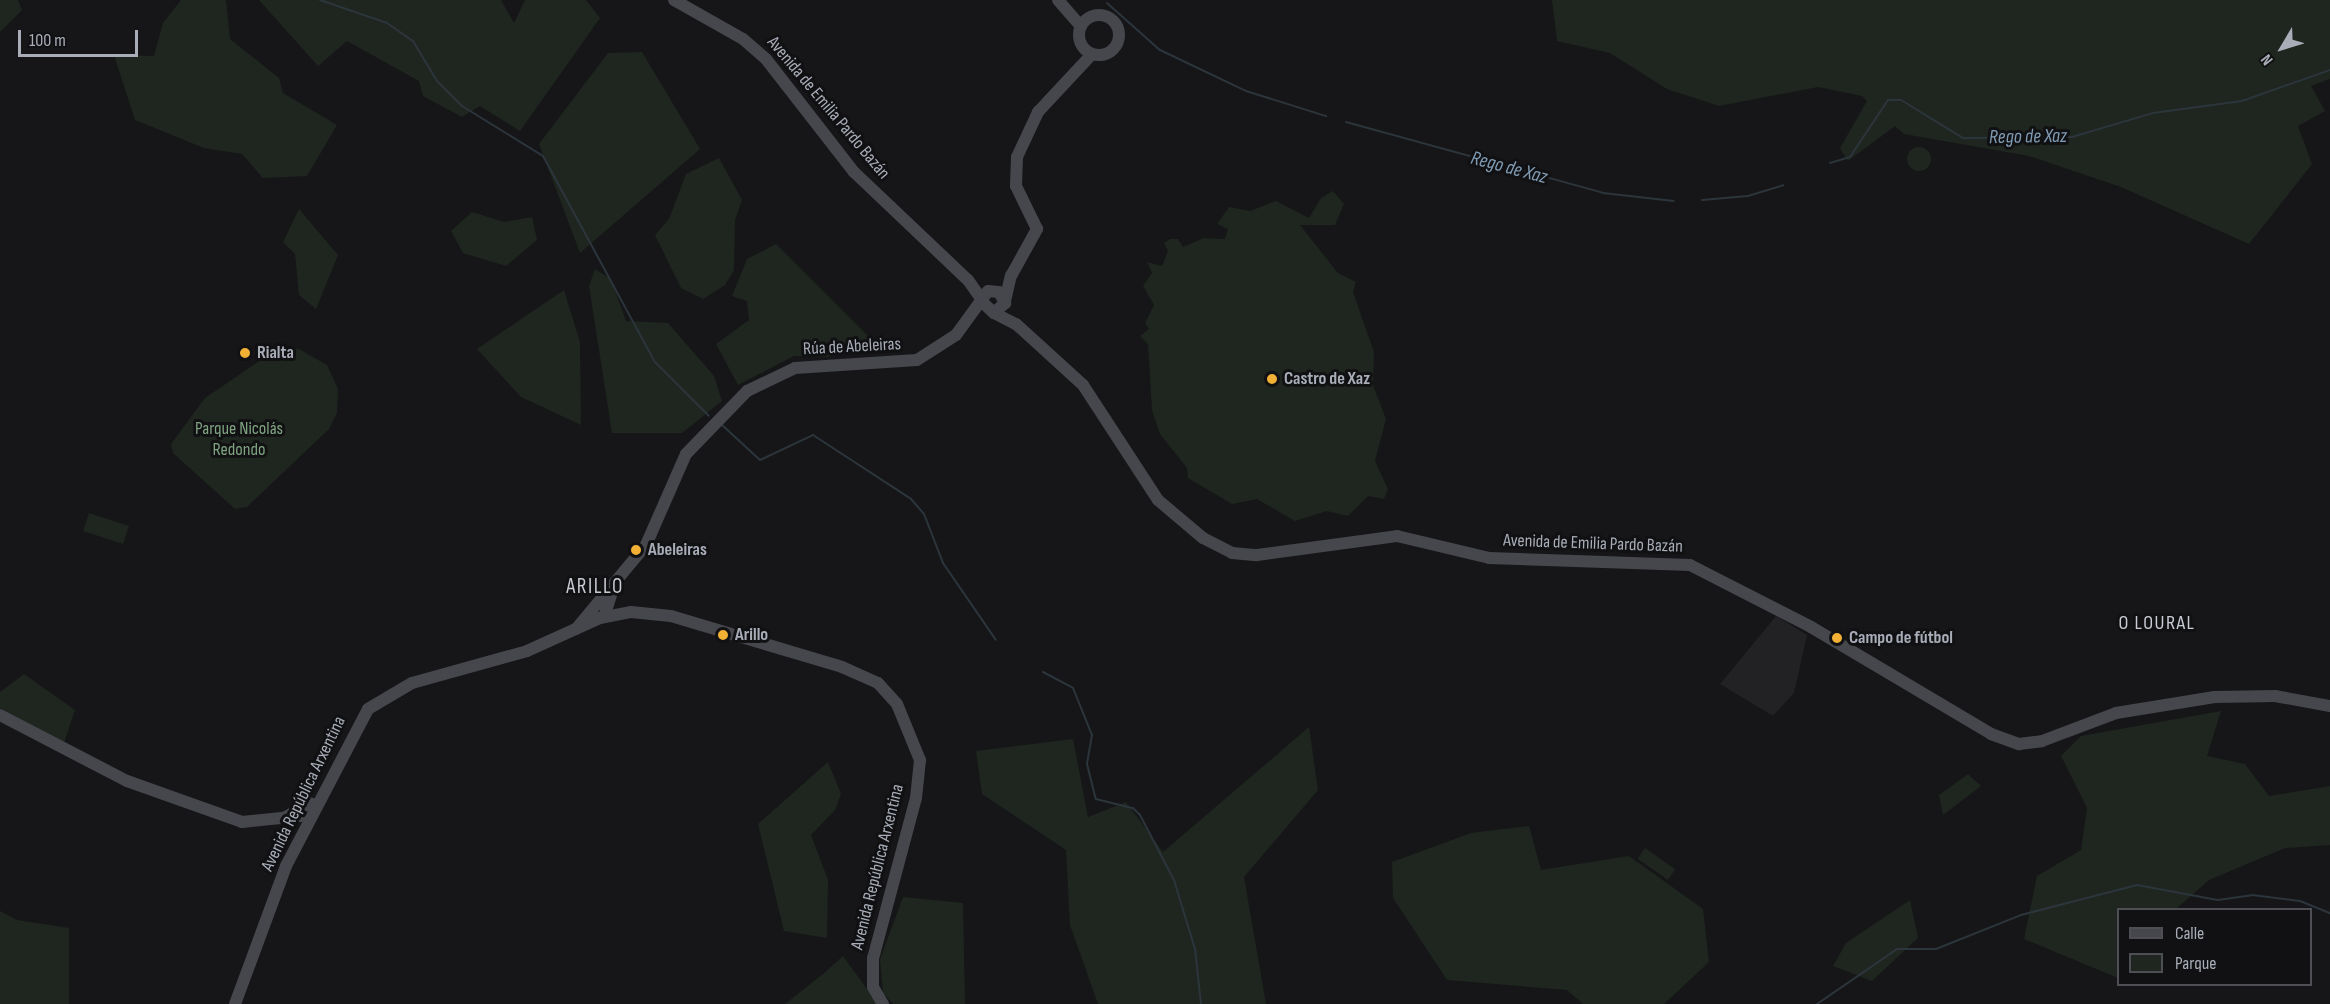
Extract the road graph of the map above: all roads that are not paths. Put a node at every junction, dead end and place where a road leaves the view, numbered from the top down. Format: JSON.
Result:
{"nodes":[{"id":1,"x":674,"y":0,"type":"edge"},
{"id":2,"x":1058,"y":0,"type":"edge"},
{"id":3,"x":1084,"y":21,"type":"junction"},
{"id":4,"x":1087,"y":51,"type":"junction"},
{"id":5,"x":1011,"y":276,"type":"junction"},
{"id":6,"x":968,"y":280,"type":"junction"},
{"id":7,"x":991,"y":290,"type":"junction"},
{"id":8,"x":982,"y":301,"type":"junction"},
{"id":9,"x":1005,"y":302,"type":"junction"},
{"id":10,"x":992,"y":313,"type":"junction"},
{"id":11,"x":967,"y":324,"type":"junction"},
{"id":12,"x":1016,"y":324,"type":"junction"},
{"id":13,"x":618,"y":578,"type":"junction"},
{"id":14,"x":608,"y":602,"type":"junction"},
{"id":15,"x":595,"y":603,"type":"junction"},
{"id":16,"x":631,"y":612,"type":"junction"},
{"id":17,"x":602,"y":618,"type":"junction"},
{"id":18,"x":575,"y":630,"type":"junction"},
{"id":19,"x":2330,"y":706,"type":"edge"},
{"id":20,"x":0,"y":715,"type":"edge"},
{"id":21,"x":304,"y":814,"type":"junction"},
{"id":22,"x":235,"y":1004,"type":"edge"},
{"id":23,"x":883,"y":1004,"type":"edge"}],
"edges":[{"from":1,"to":6,"type":"street","name":"Avenida de Emilia Pardo Bazán"},
{"from":2,"to":3,"type":"street"},
{"from":3,"to":4,"type":"street"},
{"from":3,"to":4,"type":"street"},
{"from":4,"to":5,"type":"street"},
{"from":5,"to":7,"type":"street","name":"Rúa de Abeleiras"},
{"from":5,"to":9,"type":"street"},
{"from":6,"to":7,"type":"street","name":"Avenida de Emilia Pardo Bazán"},
{"from":6,"to":8,"type":"street","name":"Avenida de Emilia Pardo Bazán"},
{"from":7,"to":8,"type":"street","name":"Rúa de Abeleiras"},
{"from":7,"to":9,"type":"street","name":"Avenida de Emilia Pardo Bazán"},
{"from":8,"to":10,"type":"street","name":"Avenida de Emilia Pardo Bazán"},
{"from":8,"to":11,"type":"street","name":"Rúa de Abeleiras"},
{"from":9,"to":10,"type":"street","name":"Rúa de Abeleiras"},
{"from":9,"to":12,"type":"street","name":"Avenida de Emilia Pardo Bazán"},
{"from":10,"to":11,"type":"street","name":"Rúa de Abeleiras"},
{"from":10,"to":12,"type":"street","name":"Avenida de Emilia Pardo Bazán"},
{"from":11,"to":13,"type":"street","name":"Rúa de Abeleiras"},
{"from":12,"to":19,"type":"street","name":"Avenida de Emilia Pardo Bazán"},
{"from":13,"to":14,"type":"street","name":"Rúa de Abeleiras"},
{"from":13,"to":15,"type":"street","name":"Rúa de Abeleiras"},
{"from":14,"to":15,"type":"street","name":"Avenida República Arxentina"},
{"from":14,"to":16,"type":"street","name":"Avenida República Arxentina"},
{"from":14,"to":17,"type":"street","name":"Rúa de Abeleiras"},
{"from":15,"to":17,"type":"street"},
{"from":15,"to":18,"type":"street","name":"Avenida República Arxentina"},
{"from":16,"to":17,"type":"street","name":"Avenida República Arxentina"},
{"from":16,"to":23,"type":"street","name":"Avenida República Arxentina"},
{"from":17,"to":18,"type":"street","name":"Avenida República Arxentina"},
{"from":18,"to":21,"type":"street","name":"Avenida República Arxentina"},
{"from":20,"to":21,"type":"street"},
{"from":21,"to":22,"type":"street","name":"Avenida República Arxentina"}]}
